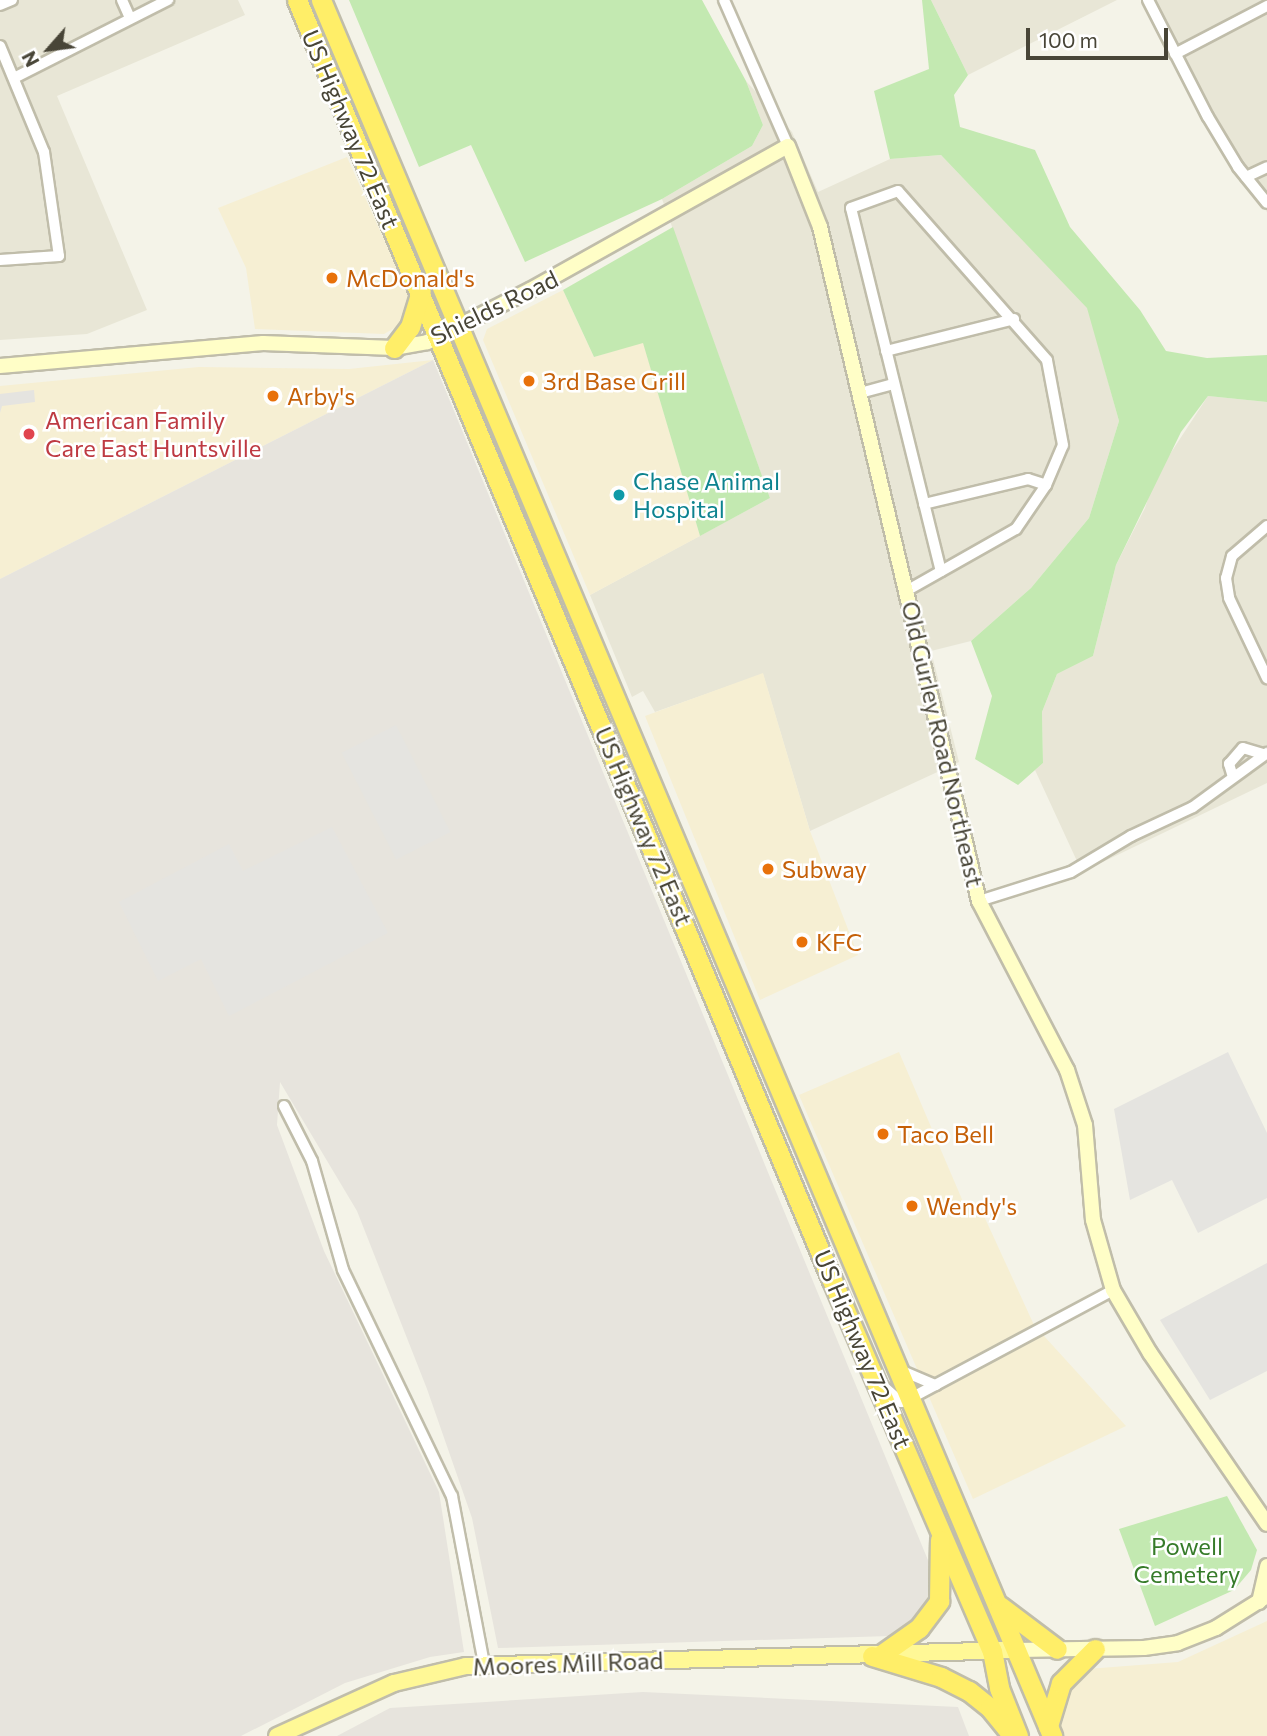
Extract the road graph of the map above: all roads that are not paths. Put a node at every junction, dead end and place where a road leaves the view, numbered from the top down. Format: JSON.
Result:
{"nodes":[{"id":1,"x":12,"y":0,"type":"edge"},
{"id":2,"x":122,"y":0,"type":"edge"},
{"id":3,"x":168,"y":0,"type":"edge"},
{"id":4,"x":297,"y":0,"type":"edge"},
{"id":5,"x":321,"y":0,"type":"edge"},
{"id":6,"x":724,"y":0,"type":"edge"},
{"id":7,"x":1148,"y":0,"type":"edge"},
{"id":8,"x":0,"y":5,"type":"edge"},
{"id":9,"x":1267,"y":6,"type":"edge"},
{"id":10,"x":130,"y":18,"type":"junction"},
{"id":11,"x":0,"y":46,"type":"edge"},
{"id":12,"x":1175,"y":54,"type":"junction"},
{"id":13,"x":14,"y":78,"type":"junction"},
{"id":14,"x":788,"y":146,"type":"junction"},
{"id":15,"x":1267,"y":167,"type":"edge"},
{"id":16,"x":1246,"y":177,"type":"junction"},
{"id":17,"x":1267,"y":203,"type":"edge"},
{"id":18,"x":0,"y":260,"type":"edge"},
{"id":19,"x":421,"y":292,"type":"junction"},
{"id":20,"x":1014,"y":319,"type":"junction"},
{"id":21,"x":460,"y":328,"type":"junction"},
{"id":22,"x":438,"y":337,"type":"junction"},
{"id":23,"x":394,"y":348,"type":"junction"},
{"id":24,"x":886,"y":351,"type":"junction"},
{"id":25,"x":0,"y":366,"type":"edge"},
{"id":26,"x":894,"y":384,"type":"junction"},
{"id":27,"x":860,"y":393,"type":"junction"},
{"id":28,"x":1046,"y":485,"type":"junction"},
{"id":29,"x":924,"y":504,"type":"junction"},
{"id":30,"x":1267,"y":526,"type":"edge"},
{"id":31,"x":941,"y":571,"type":"junction"},
{"id":32,"x":908,"y":590,"type":"junction"},
{"id":33,"x":1267,"y":678,"type":"edge"},
{"id":34,"x":1265,"y":754,"type":"edge"},
{"id":35,"x":1233,"y":777,"type":"junction"},
{"id":36,"x":979,"y":901,"type":"junction"},
{"id":37,"x":284,"y":1106,"type":"dead end"},
{"id":38,"x":1113,"y":1290,"type":"junction"},
{"id":39,"x":897,"y":1367,"type":"junction"},
{"id":40,"x":877,"y":1379,"type":"junction"},
{"id":41,"x":936,"y":1385,"type":"junction"},
{"id":42,"x":911,"y":1398,"type":"junction"},
{"id":43,"x":1265,"y":1521,"type":"edge"},
{"id":44,"x":939,"y":1528,"type":"junction"},
{"id":45,"x":1267,"y":1536,"type":"edge"},
{"id":46,"x":1267,"y":1566,"type":"edge"},
{"id":47,"x":1264,"y":1598,"type":"edge"},
{"id":48,"x":996,"y":1602,"type":"junction"},
{"id":49,"x":1057,"y":1649,"type":"junction"},
{"id":50,"x":1095,"y":1649,"type":"junction"},
{"id":51,"x":1016,"y":1650,"type":"junction"},
{"id":52,"x":992,"y":1651,"type":"junction"},
{"id":53,"x":877,"y":1655,"type":"junction"},
{"id":54,"x":484,"y":1664,"type":"junction"},
{"id":55,"x":1050,"y":1731,"type":"edge"},
{"id":56,"x":277,"y":1736,"type":"edge"},
{"id":57,"x":1013,"y":1736,"type":"edge"},
{"id":58,"x":1018,"y":1736,"type":"edge"}],
"edges":[{"from":1,"to":8,"type":"street"},
{"from":2,"to":10,"type":"street"},
{"from":3,"to":10,"type":"street"},
{"from":4,"to":19,"type":"highway","name":"US Highway 72 East"},
{"from":5,"to":21,"type":"highway","name":"US Highway 72 East"},
{"from":6,"to":14,"type":"street","name":"Old Gurley Road Northeast"},
{"from":7,"to":12,"type":"street"},
{"from":9,"to":12,"type":"street"},
{"from":10,"to":13,"type":"street"},
{"from":11,"to":13,"type":"street"},
{"from":12,"to":16,"type":"street"},
{"from":13,"to":18,"type":"street"},
{"from":14,"to":21,"type":"street","name":"Shields Road"},
{"from":14,"to":27,"type":"street","name":"Old Gurley Road Northeast"},
{"from":15,"to":16,"type":"street"},
{"from":16,"to":17,"type":"street"},
{"from":19,"to":22,"type":"highway","name":"US Highway 72 East"},
{"from":19,"to":23,"type":"highway"},
{"from":20,"to":24,"type":"street"},
{"from":20,"to":24,"type":"street"},
{"from":20,"to":28,"type":"street"},
{"from":21,"to":22,"type":"street","name":"Shields Road"},
{"from":21,"to":39,"type":"highway","name":"US Highway 72 East"},
{"from":22,"to":23,"type":"street","name":"Shields Road"},
{"from":22,"to":40,"type":"highway","name":"US Highway 72 East"},
{"from":23,"to":25,"type":"street","name":"Shields Road"},
{"from":24,"to":26,"type":"street"},
{"from":26,"to":27,"type":"street"},
{"from":26,"to":29,"type":"street"},
{"from":27,"to":32,"type":"street","name":"Old Gurley Road Northeast"},
{"from":28,"to":29,"type":"street"},
{"from":28,"to":31,"type":"street"},
{"from":29,"to":31,"type":"street"},
{"from":30,"to":33,"type":"street"},
{"from":31,"to":32,"type":"street"},
{"from":32,"to":36,"type":"street","name":"Old Gurley Road Northeast"},
{"from":34,"to":35,"type":"street"},
{"from":34,"to":35,"type":"street"},
{"from":35,"to":36,"type":"street"},
{"from":36,"to":38,"type":"street","name":"Old Gurley Road Northeast"},
{"from":37,"to":54,"type":"street"},
{"from":38,"to":41,"type":"street"},
{"from":38,"to":43,"type":"street","name":"Old Gurley Road Northeast"},
{"from":39,"to":41,"type":"street"},
{"from":39,"to":42,"type":"highway","name":"US Highway 72 East"},
{"from":40,"to":42,"type":"street"},
{"from":40,"to":44,"type":"highway","name":"US Highway 72 East"},
{"from":41,"to":42,"type":"street"},
{"from":42,"to":48,"type":"highway","name":"US Highway 72 East"},
{"from":43,"to":45,"type":"street"},
{"from":44,"to":52,"type":"highway","name":"US Highway 72 East"},
{"from":44,"to":53,"type":"highway"},
{"from":46,"to":47,"type":"street"},
{"from":47,"to":50,"type":"street"},
{"from":48,"to":49,"type":"highway"},
{"from":48,"to":51,"type":"highway","name":"US Highway 72 East"},
{"from":49,"to":50,"type":"street"},
{"from":49,"to":51,"type":"street"},
{"from":50,"to":55,"type":"highway"},
{"from":51,"to":52,"type":"main road","name":"Moores Mill Road"},
{"from":51,"to":55,"type":"highway","name":"US Highway 72 East"},
{"from":52,"to":53,"type":"main road","name":"Moores Mill Road"},
{"from":52,"to":58,"type":"highway","name":"US Highway 72 East"},
{"from":53,"to":54,"type":"main road","name":"Moores Mill Road"},
{"from":53,"to":57,"type":"highway"},
{"from":54,"to":56,"type":"main road","name":"Moores Mill Road"}]}
